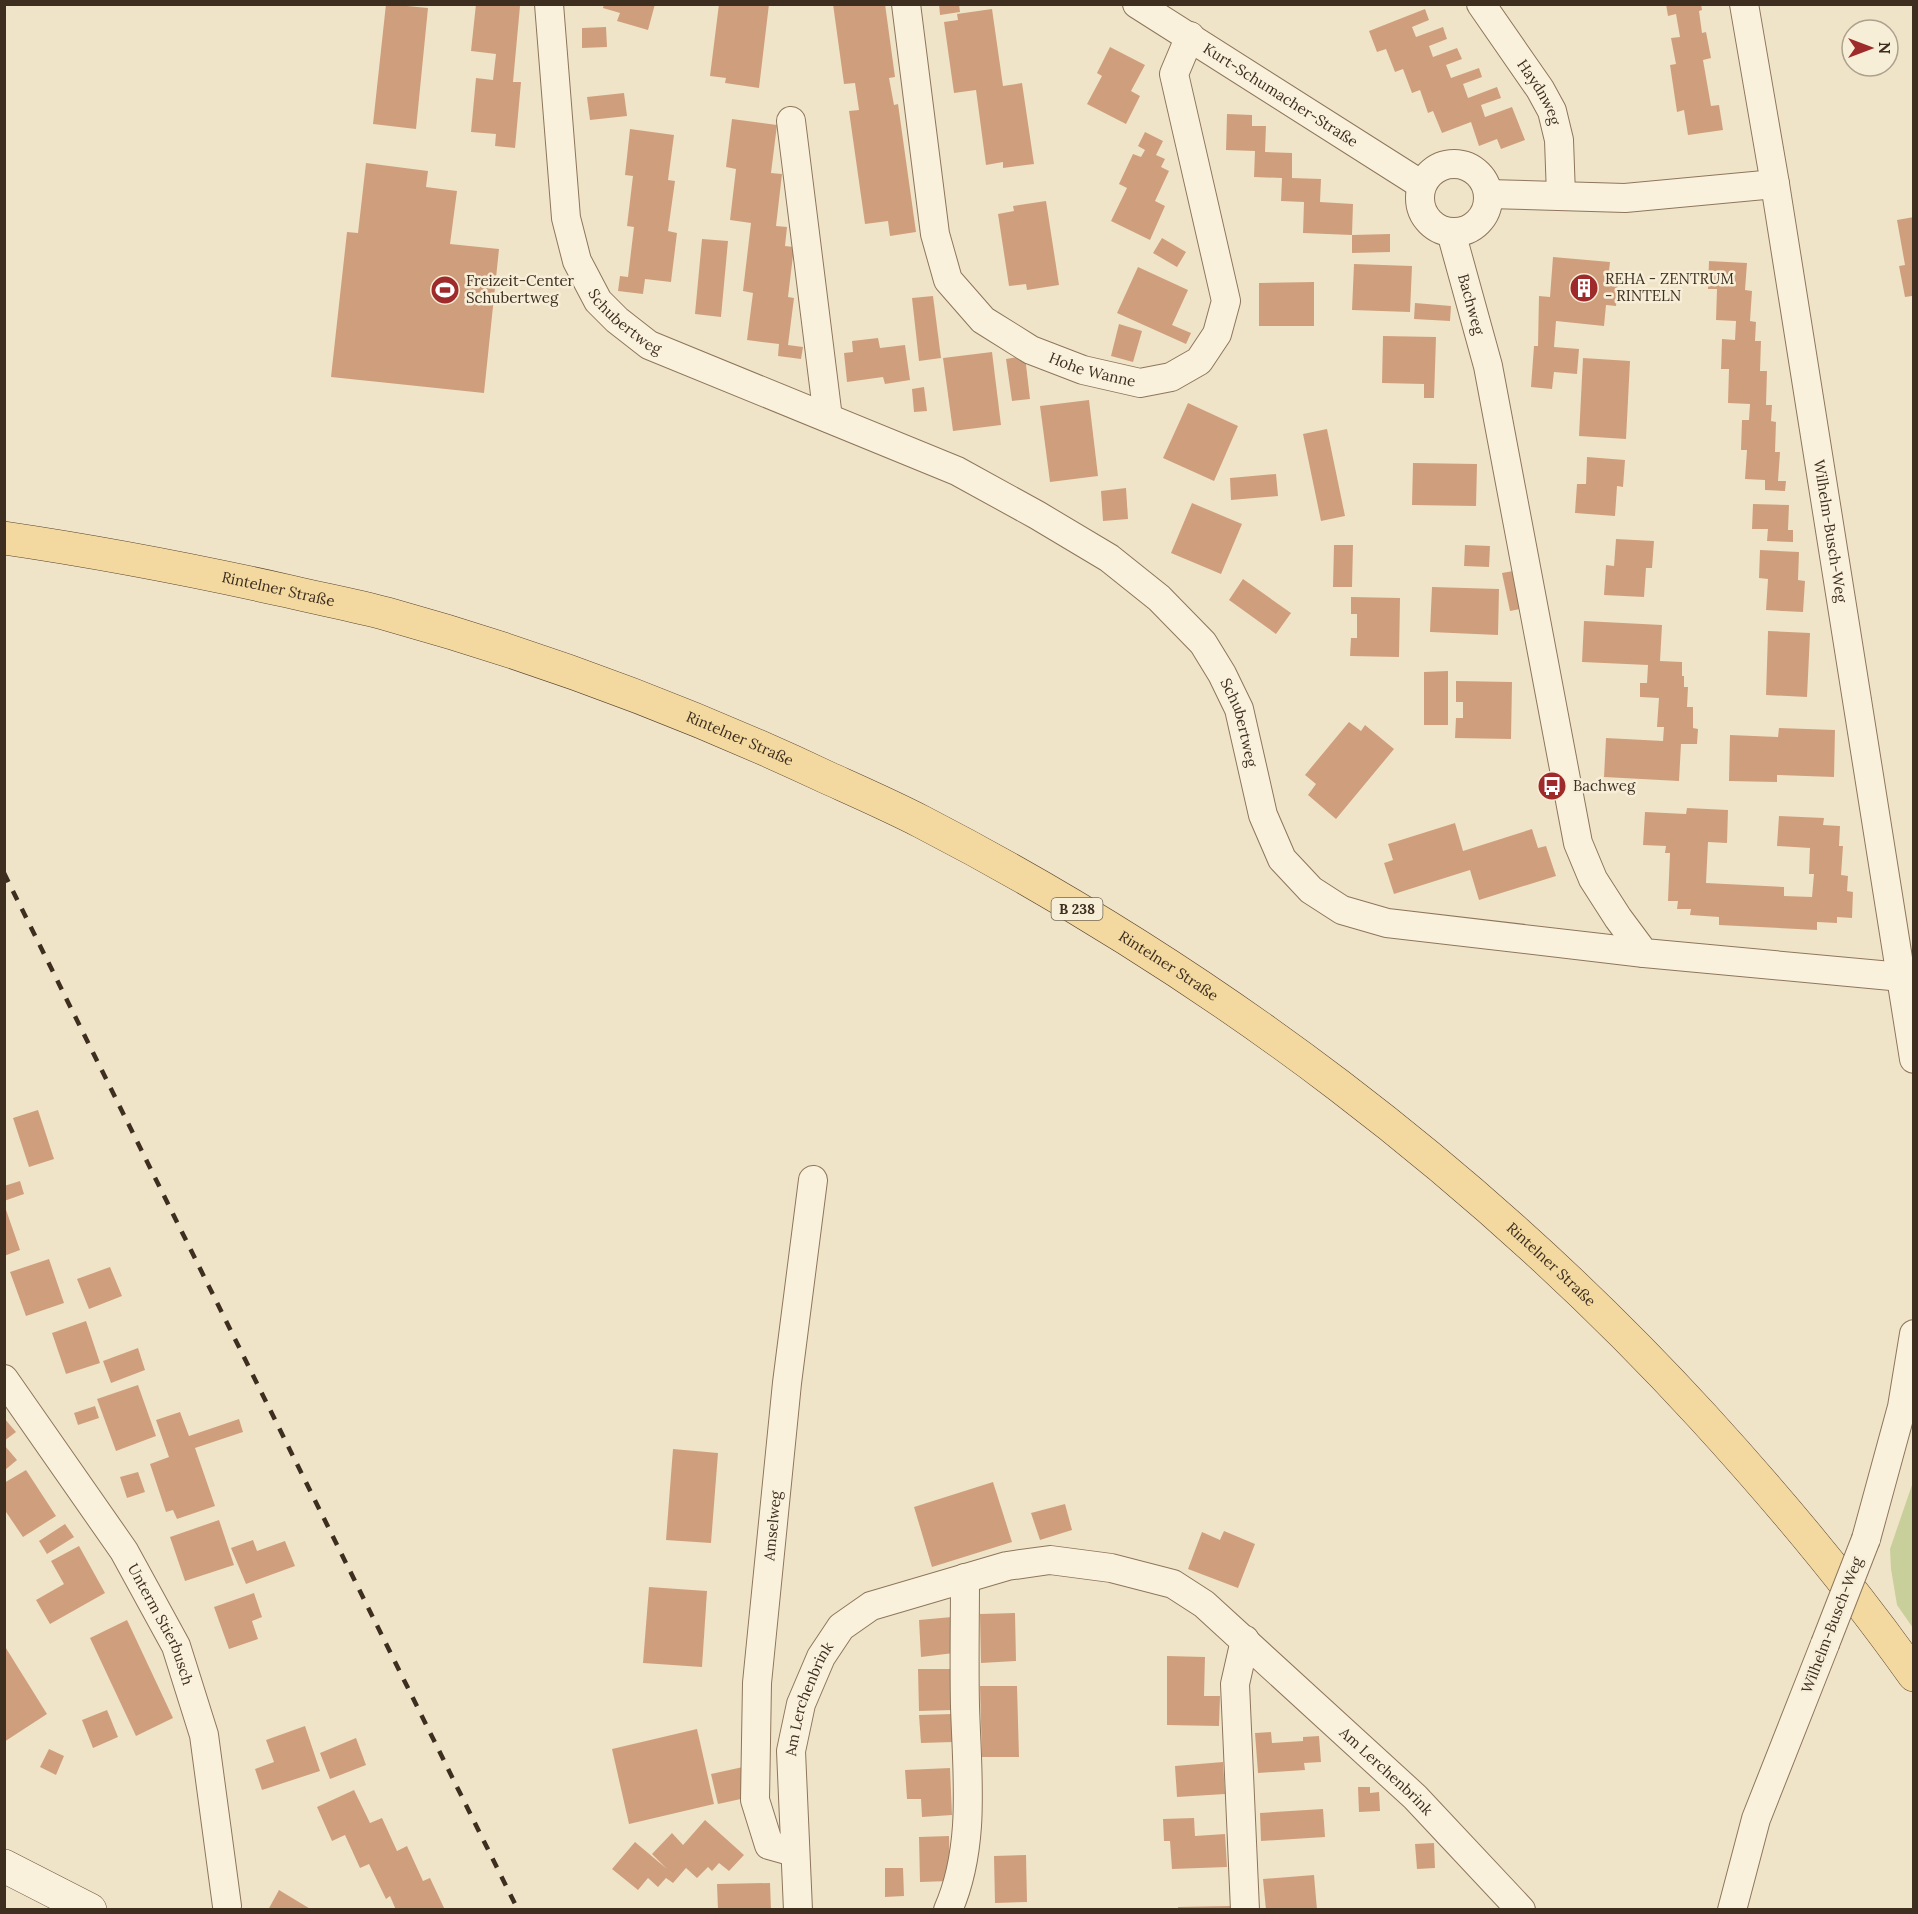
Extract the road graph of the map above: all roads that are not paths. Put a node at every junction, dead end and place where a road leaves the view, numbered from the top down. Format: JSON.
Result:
{"nodes":[{"id":1,"x":549,"y":4,"type":"edge"},
{"id":2,"x":906,"y":4,"type":"edge"},
{"id":3,"x":1480,"y":4,"type":"edge"},
{"id":4,"x":1744,"y":4,"type":"edge"},
{"id":5,"x":1145,"y":6,"type":"edge"},
{"id":6,"x":1190,"y":36,"type":"junction"},
{"id":7,"x":792,"y":121,"type":"dead end"},
{"id":8,"x":1775,"y":184,"type":"junction"},
{"id":9,"x":1422,"y":185,"type":"junction"},
{"id":10,"x":1488,"y":194,"type":"junction"},
{"id":11,"x":1561,"y":195,"type":"junction"},
{"id":12,"x":1451,"y":232,"type":"junction"},
{"id":13,"x":828,"y":418,"type":"junction"},
{"id":14,"x":4,"y":538,"type":"edge"},
{"id":15,"x":1644,"y":953,"type":"junction"},
{"id":16,"x":1902,"y":977,"type":"junction"},
{"id":17,"x":1914,"y":1059,"type":"edge"},
{"id":18,"x":813,"y":1180,"type":"dead end"},
{"id":19,"x":1914,"y":1334,"type":"edge"},
{"id":20,"x":4,"y":1379,"type":"edge"},
{"id":21,"x":965,"y":1578,"type":"junction"},
{"id":22,"x":1245,"y":1640,"type":"junction"},
{"id":23,"x":1914,"y":1675,"type":"edge"},
{"id":24,"x":794,"y":1852,"type":"junction"},
{"id":25,"x":4,"y":1866,"type":"edge"},
{"id":26,"x":227,"y":1906,"type":"dead end"},
{"id":27,"x":90,"y":1910,"type":"edge"},
{"id":28,"x":798,"y":1910,"type":"edge"},
{"id":29,"x":948,"y":1910,"type":"edge"},
{"id":30,"x":1245,"y":1910,"type":"edge"},
{"id":31,"x":1521,"y":1910,"type":"edge"},
{"id":32,"x":1732,"y":1910,"type":"edge"}],
"edges":[{"from":1,"to":13,"type":"street","name":"Schubertweg"},
{"from":2,"to":6,"type":"street","name":"Hohe Wanne"},
{"from":3,"to":11,"type":"street","name":"Haydnweg"},
{"from":4,"to":8,"type":"street","name":"Wilhelm-Busch-Weg"},
{"from":5,"to":6,"type":"street","name":"Kurt-Schumacher-Straße"},
{"from":6,"to":9,"type":"street","name":"Kurt-Schumacher-Straße"},
{"from":7,"to":13,"type":"street"},
{"from":8,"to":11,"type":"street"},
{"from":8,"to":16,"type":"street","name":"Wilhelm-Busch-Weg"},
{"from":9,"to":10,"type":"street"},
{"from":9,"to":12,"type":"street"},
{"from":10,"to":11,"type":"street"},
{"from":10,"to":12,"type":"street"},
{"from":12,"to":15,"type":"street","name":"Bachweg"},
{"from":13,"to":15,"type":"street","name":"Schubertweg"},
{"from":14,"to":23,"type":"main road","name":"Rintelner Straße","number":"B 238"},
{"from":15,"to":16,"type":"street"},
{"from":16,"to":17,"type":"street","name":"Wilhelm-Busch-Weg"},
{"from":18,"to":24,"type":"street","name":"Amselweg"},
{"from":19,"to":32,"type":"street","name":"Wilhelm-Busch-Weg","bridge":true},
{"from":20,"to":26,"type":"street","name":"Unterm Stierbusch"},
{"from":21,"to":22,"type":"street","name":"Am Lerchenbrink"},
{"from":21,"to":24,"type":"street","name":"Am Lerchenbrink"},
{"from":21,"to":29,"type":"street"},
{"from":22,"to":30,"type":"street"},
{"from":22,"to":31,"type":"street","name":"Am Lerchenbrink"},
{"from":24,"to":28,"type":"street","name":"Am Lerchenbrink"},
{"from":25,"to":27,"type":"street"}]}
